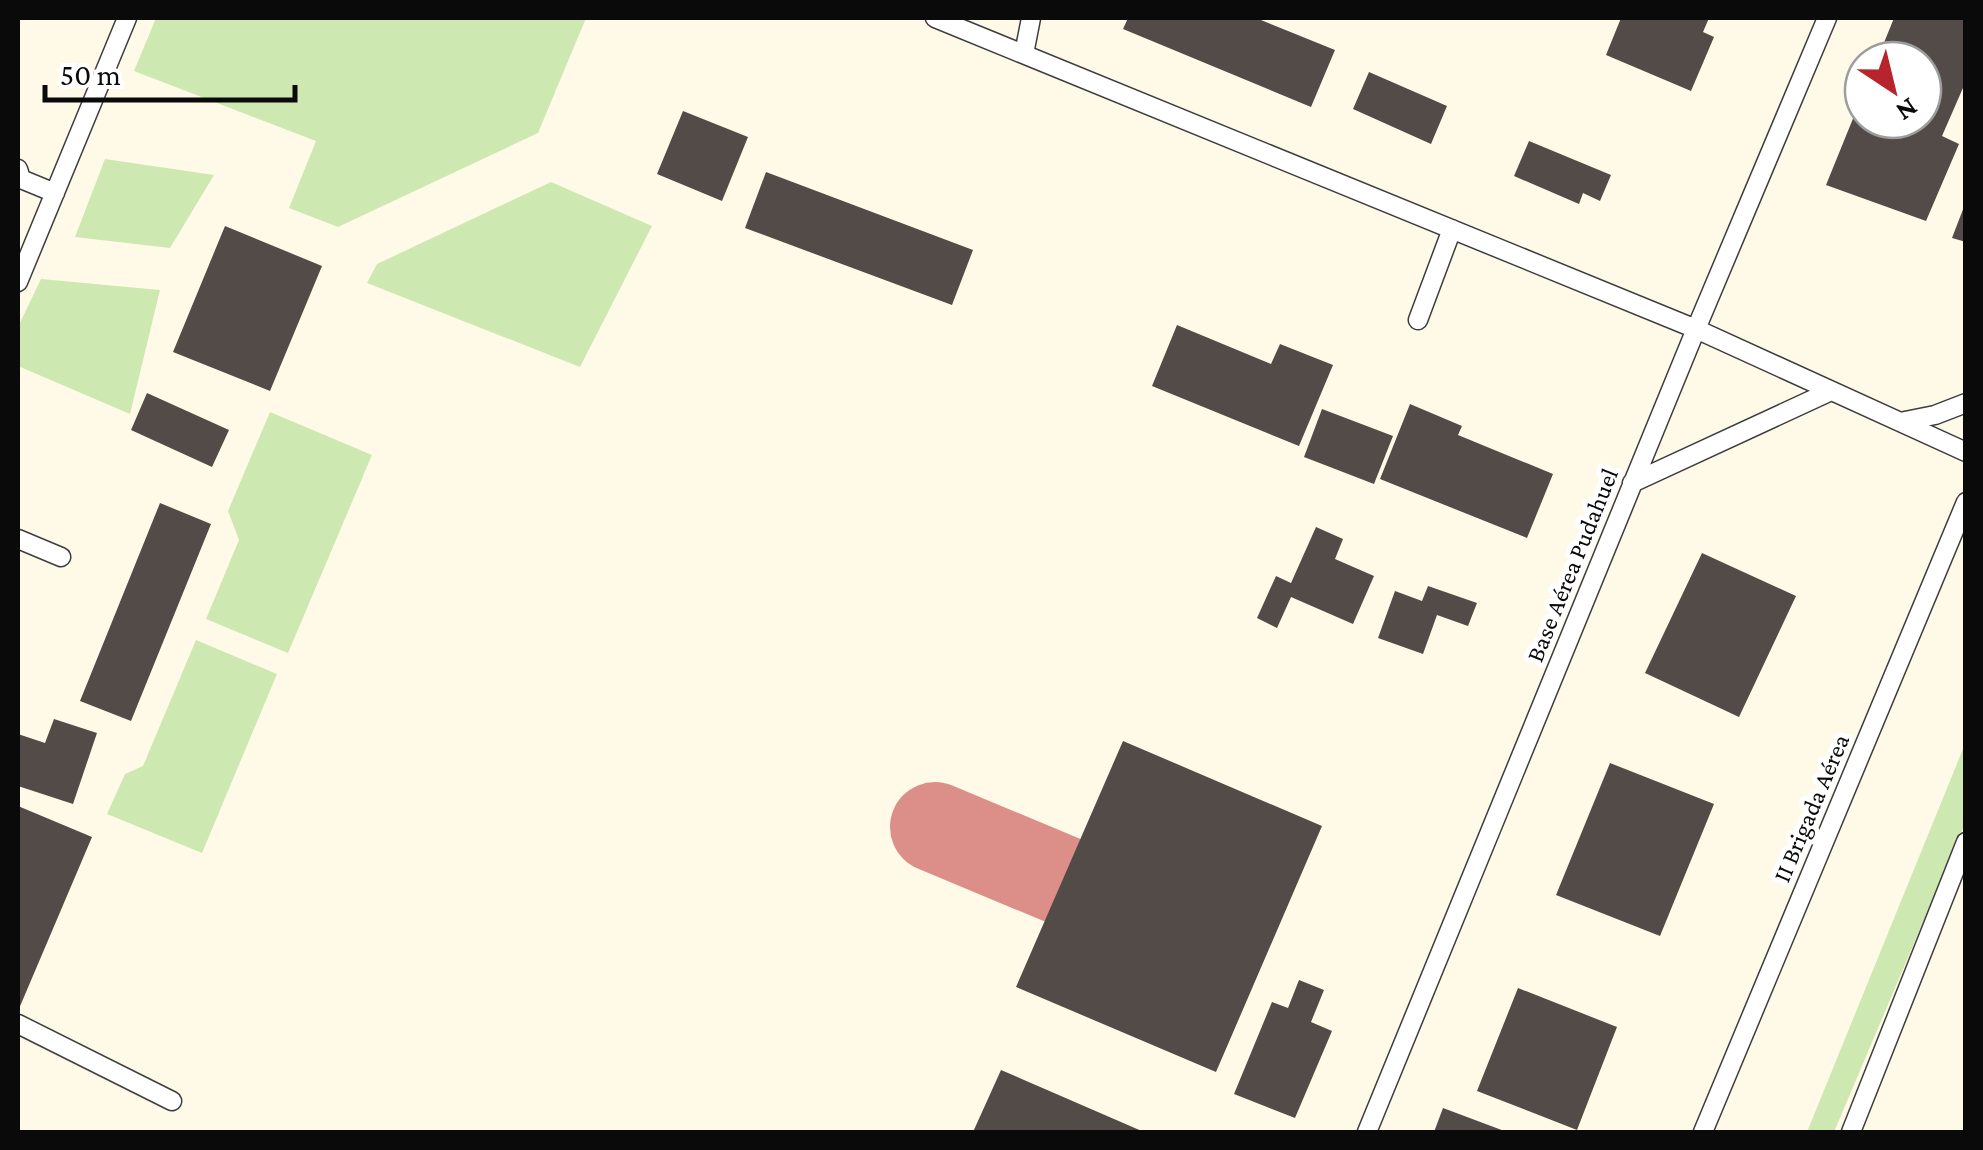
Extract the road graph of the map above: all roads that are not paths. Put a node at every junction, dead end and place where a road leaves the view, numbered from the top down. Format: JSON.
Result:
{"nodes":[{"id":1,"x":127,"y":18,"type":"edge"},
{"id":2,"x":936,"y":18,"type":"edge"},
{"id":3,"x":1030,"y":18,"type":"edge"},
{"id":4,"x":1827,"y":18,"type":"edge"},
{"id":5,"x":1024,"y":54,"type":"junction"},
{"id":6,"x":18,"y":168,"type":"edge"},
{"id":7,"x":55,"y":193,"type":"junction"},
{"id":8,"x":1452,"y":229,"type":"junction"},
{"id":9,"x":18,"y":282,"type":"edge"},
{"id":10,"x":1418,"y":320,"type":"dead end"},
{"id":11,"x":1696,"y":328,"type":"junction"},
{"id":12,"x":1832,"y":390,"type":"junction"},
{"id":13,"x":1966,"y":403,"type":"edge"},
{"id":14,"x":1900,"y":422,"type":"junction"},
{"id":15,"x":1966,"y":452,"type":"edge"},
{"id":16,"x":1632,"y":484,"type":"junction"},
{"id":17,"x":1966,"y":502,"type":"edge"},
{"id":18,"x":18,"y":539,"type":"edge"},
{"id":19,"x":60,"y":557,"type":"dead end"},
{"id":20,"x":1966,"y":842,"type":"edge"},
{"id":21,"x":18,"y":1024,"type":"edge"},
{"id":22,"x":172,"y":1100,"type":"dead end"},
{"id":23,"x":1366,"y":1132,"type":"edge"},
{"id":24,"x":1703,"y":1132,"type":"edge"},
{"id":25,"x":1851,"y":1132,"type":"edge"}],
"edges":[{"from":1,"to":7,"type":"lane"},
{"from":2,"to":5,"type":"lane"},
{"from":3,"to":5,"type":"lane"},
{"from":4,"to":11,"type":"lane","name":"Base Aérea Pudahuel"},
{"from":5,"to":8,"type":"lane"},
{"from":6,"to":7,"type":"lane"},
{"from":7,"to":9,"type":"lane"},
{"from":8,"to":10,"type":"lane"},
{"from":8,"to":11,"type":"lane"},
{"from":11,"to":12,"type":"lane"},
{"from":11,"to":16,"type":"lane","name":"Base Aérea Pudahuel"},
{"from":12,"to":14,"type":"lane"},
{"from":12,"to":16,"type":"lane"},
{"from":13,"to":14,"type":"lane"},
{"from":14,"to":15,"type":"lane"},
{"from":16,"to":23,"type":"lane","name":"Base Aérea Pudahuel"},
{"from":17,"to":24,"type":"lane","name":"II Brigada Aérea"},
{"from":18,"to":19,"type":"lane"},
{"from":20,"to":25,"type":"lane"},
{"from":21,"to":22,"type":"lane"}]}
